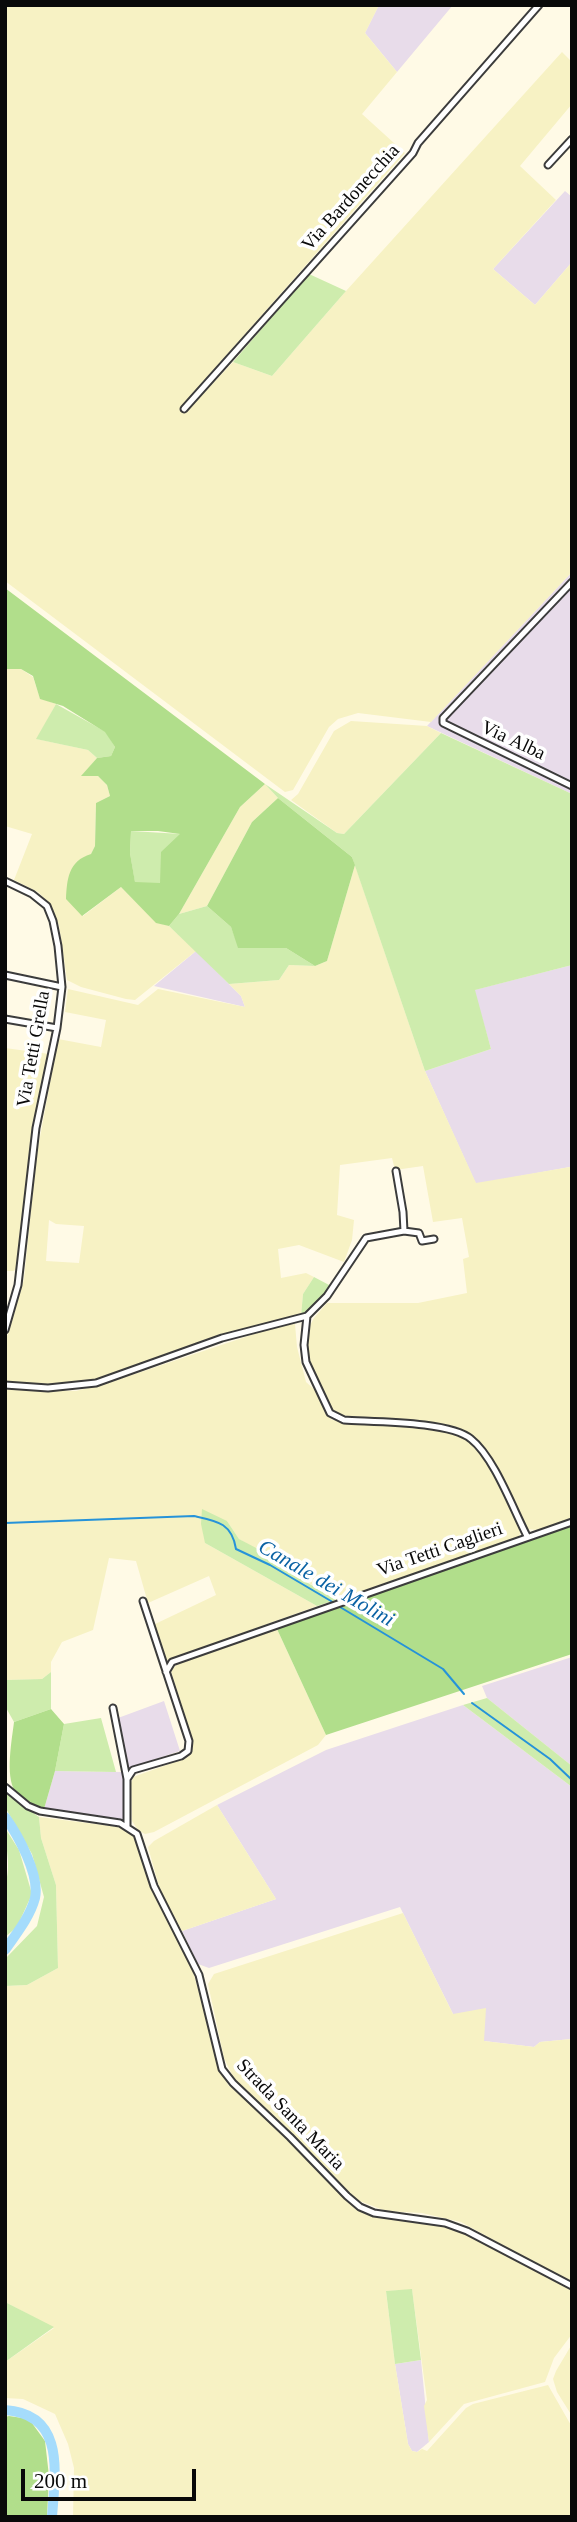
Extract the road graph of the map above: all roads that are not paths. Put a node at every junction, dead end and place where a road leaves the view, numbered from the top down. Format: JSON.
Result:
{"nodes":[{"id":1,"x":539,"y":5,"type":"edge"},
{"id":2,"x":572,"y":139,"type":"edge"},
{"id":3,"x":548,"y":165,"type":"dead end"},
{"id":4,"x":184,"y":409,"type":"dead end"},
{"id":5,"x":572,"y":582,"type":"edge"},
{"id":6,"x":572,"y":786,"type":"edge"},
{"id":7,"x":5,"y":881,"type":"edge"},
{"id":8,"x":5,"y":975,"type":"edge"},
{"id":9,"x":62,"y":987,"type":"junction"},
{"id":10,"x":5,"y":1019,"type":"edge"},
{"id":11,"x":57,"y":1028,"type":"junction"},
{"id":12,"x":396,"y":1171,"type":"dead end"},
{"id":13,"x":404,"y":1231,"type":"junction"},
{"id":14,"x":434,"y":1239,"type":"dead end"},
{"id":15,"x":307,"y":1316,"type":"junction"},
{"id":16,"x":5,"y":1330,"type":"edge"},
{"id":17,"x":5,"y":1385,"type":"edge"},
{"id":18,"x":572,"y":1522,"type":"edge"},
{"id":19,"x":527,"y":1536,"type":"junction"},
{"id":20,"x":143,"y":1601,"type":"dead end"},
{"id":21,"x":166,"y":1672,"type":"junction"},
{"id":22,"x":113,"y":1708,"type":"dead end"},
{"id":23,"x":127,"y":1779,"type":"junction"},
{"id":24,"x":5,"y":1787,"type":"edge"},
{"id":25,"x":127,"y":1826,"type":"junction"},
{"id":26,"x":572,"y":2286,"type":"edge"}],
"edges":[{"from":1,"to":4,"type":"street","name":"Via Bardonecchia"},
{"from":2,"to":3,"type":"street"},
{"from":5,"to":6,"type":"street","name":"Via Alba"},
{"from":7,"to":9,"type":"street","name":"Via Tetti Grella"},
{"from":8,"to":9,"type":"street"},
{"from":9,"to":11,"type":"street","name":"Via Tetti Grella"},
{"from":10,"to":11,"type":"street"},
{"from":11,"to":16,"type":"street","name":"Via Tetti Grella"},
{"from":12,"to":13,"type":"street"},
{"from":13,"to":14,"type":"street"},
{"from":13,"to":15,"type":"street"},
{"from":15,"to":17,"type":"street"},
{"from":15,"to":19,"type":"street"},
{"from":18,"to":19,"type":"street","name":"Via Tetti Caglieri"},
{"from":19,"to":21,"type":"street","name":"Via Tetti Caglieri"},
{"from":20,"to":21,"type":"street"},
{"from":21,"to":23,"type":"street"},
{"from":22,"to":23,"type":"street"},
{"from":23,"to":25,"type":"street"},
{"from":24,"to":25,"type":"street"},
{"from":25,"to":26,"type":"street","name":"Strada Santa Maria"}]}
